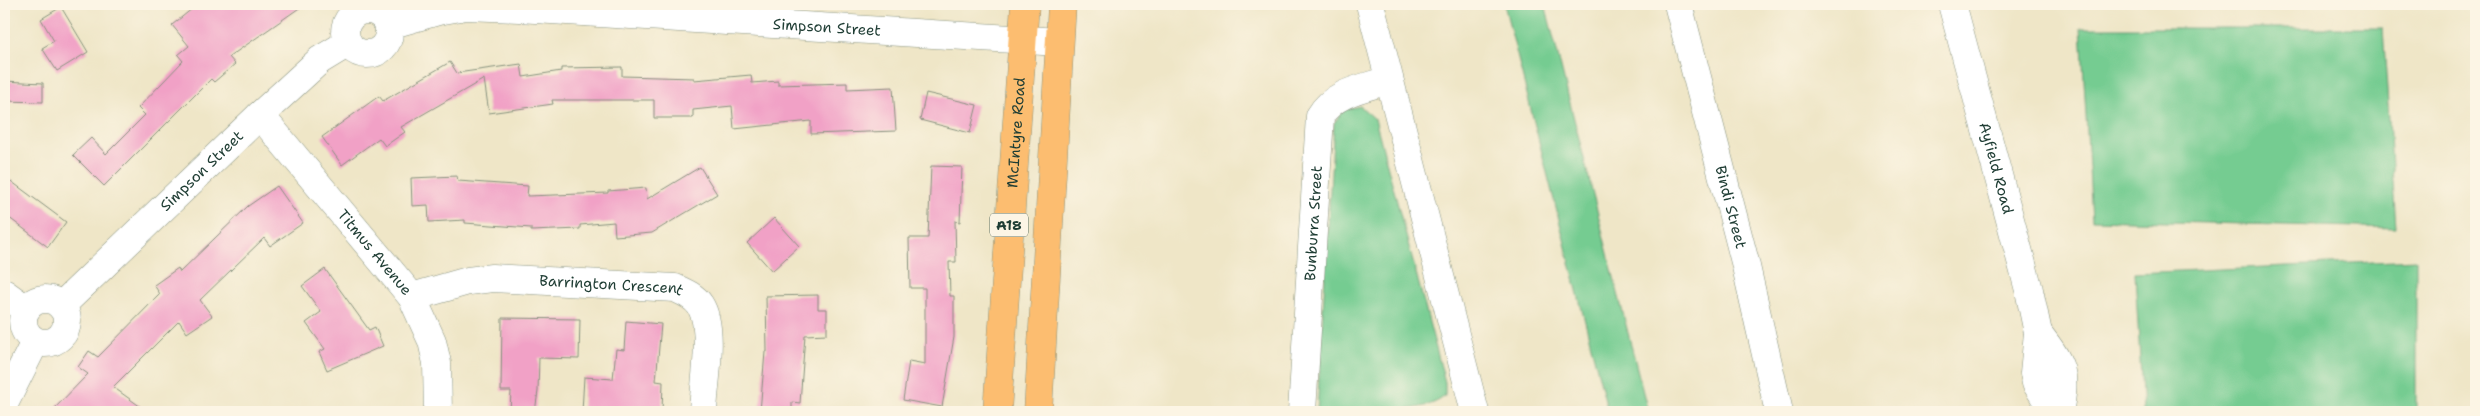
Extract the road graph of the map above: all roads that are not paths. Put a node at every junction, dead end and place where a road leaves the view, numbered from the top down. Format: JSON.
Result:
{"nodes":[{"id":1,"x":1025,"y":4,"type":"edge"},
{"id":2,"x":1062,"y":4,"type":"edge"},
{"id":3,"x":1370,"y":4,"type":"edge"},
{"id":4,"x":1678,"y":4,"type":"edge"},
{"id":5,"x":1952,"y":4,"type":"edge"},
{"id":6,"x":353,"y":8,"type":"edge"},
{"id":7,"x":750,"y":13,"type":"edge"},
{"id":8,"x":388,"y":25,"type":"junction"},
{"id":9,"x":1022,"y":38,"type":"junction"},
{"id":10,"x":1059,"y":42,"type":"junction"},
{"id":11,"x":348,"y":43,"type":"junction"},
{"id":12,"x":1389,"y":80,"type":"junction"},
{"id":13,"x":260,"y":114,"type":"junction"},
{"id":14,"x":4,"y":293,"type":"edge"},
{"id":15,"x":412,"y":297,"type":"junction"},
{"id":16,"x":61,"y":306,"type":"junction"},
{"id":17,"x":26,"y":308,"type":"junction"},
{"id":18,"x":2038,"y":333,"type":"junction"},
{"id":19,"x":35,"y":342,"type":"junction"},
{"id":20,"x":4,"y":404,"type":"edge"},
{"id":21,"x":1469,"y":411,"type":"edge"},
{"id":22,"x":438,"y":412,"type":"edge"},
{"id":23,"x":703,"y":412,"type":"edge"},
{"id":24,"x":996,"y":412,"type":"edge"},
{"id":25,"x":1038,"y":412,"type":"edge"},
{"id":26,"x":1302,"y":412,"type":"edge"},
{"id":27,"x":1779,"y":412,"type":"edge"},
{"id":28,"x":2054,"y":412,"type":"edge"},
{"id":29,"x":2058,"y":412,"type":"edge"}],
"edges":[{"from":1,"to":9,"type":"main road","name":"McIntyre Road","number":"A18"},
{"from":2,"to":10,"type":"main road","number":"A18"},
{"from":3,"to":12,"type":"street"},
{"from":4,"to":27,"type":"street","name":"Bindi Street"},
{"from":5,"to":18,"type":"street","name":"Ayfield Road"},
{"from":6,"to":8,"type":"street"},
{"from":6,"to":11,"type":"street"},
{"from":7,"to":8,"type":"street","name":"Simpson Street"},
{"from":7,"to":9,"type":"street","name":"Simpson Street"},
{"from":8,"to":11,"type":"street"},
{"from":9,"to":10,"type":"street","name":"Simpson Street"},
{"from":9,"to":24,"type":"main road","name":"McIntyre Road","number":"A18"},
{"from":10,"to":25,"type":"main road","number":"A18"},
{"from":11,"to":13,"type":"street","name":"Simpson Street"},
{"from":12,"to":21,"type":"street"},
{"from":12,"to":26,"type":"street","name":"Bunburra Street"},
{"from":13,"to":15,"type":"street","name":"Titmus Avenue"},
{"from":13,"to":16,"type":"street","name":"Simpson Street"},
{"from":14,"to":17,"type":"street"},
{"from":15,"to":22,"type":"street","name":"Titmus Avenue"},
{"from":15,"to":23,"type":"street","name":"Barrington Crescent"},
{"from":16,"to":17,"type":"street"},
{"from":16,"to":19,"type":"street"},
{"from":17,"to":19,"type":"street"},
{"from":18,"to":28,"type":"street","name":"Ayfield Road"},
{"from":18,"to":29,"type":"street","name":"Ayfield Road"},
{"from":19,"to":20,"type":"street"}]}
